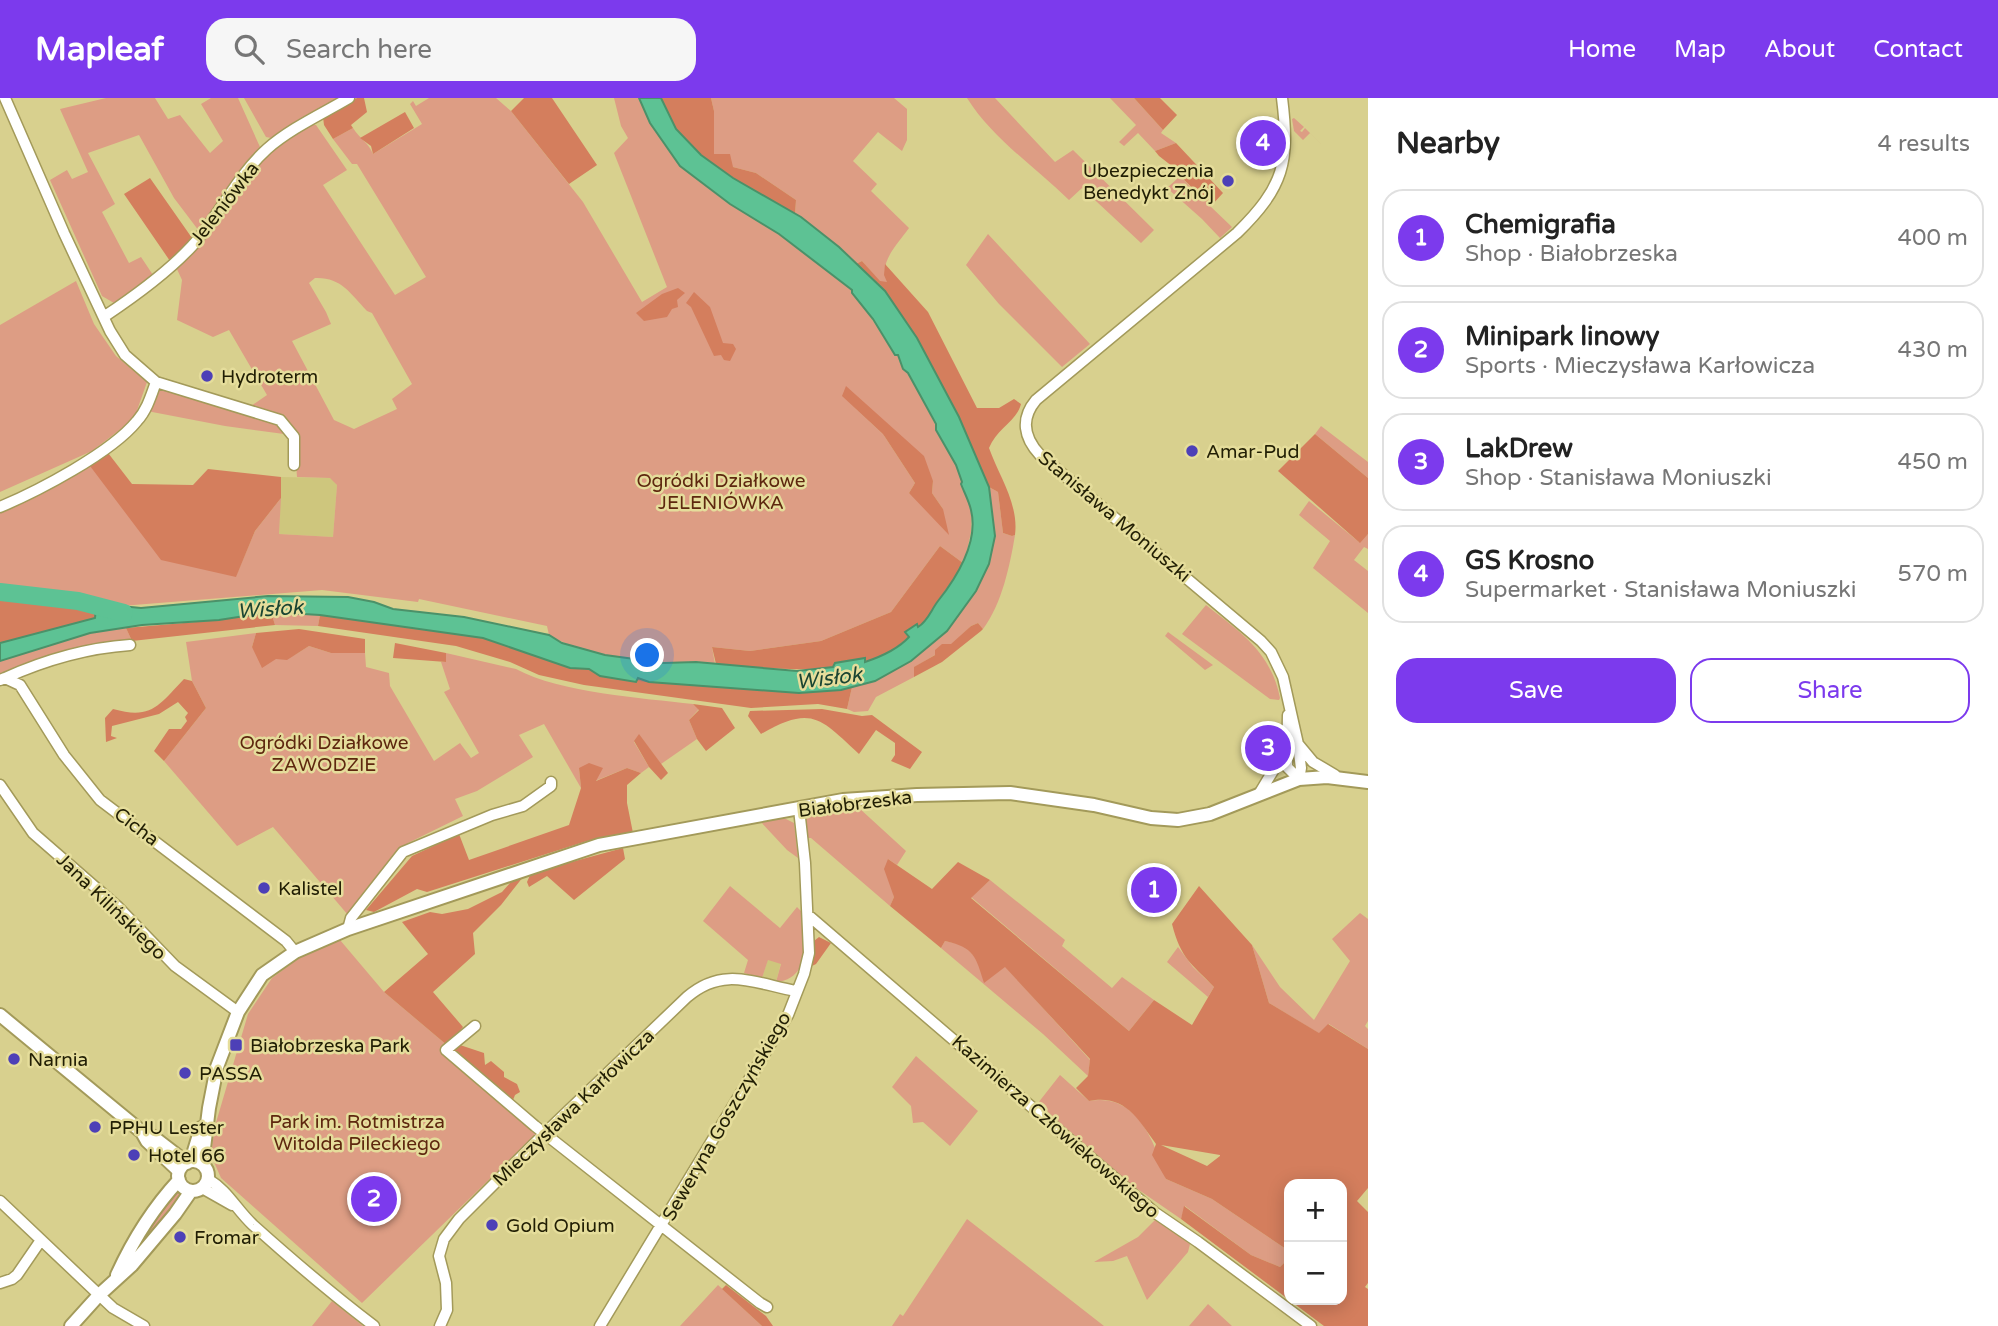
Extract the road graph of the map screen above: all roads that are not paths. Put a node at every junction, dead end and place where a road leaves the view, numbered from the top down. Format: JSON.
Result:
{"nodes":[{"id":1,"x":5,"y":98,"type":"edge"},
{"id":2,"x":349,"y":98,"type":"edge"},
{"id":3,"x":1282,"y":98,"type":"edge"},
{"id":4,"x":105,"y":316,"type":"junction"},
{"id":5,"x":156,"y":382,"type":"junction"},
{"id":6,"x":294,"y":465,"type":"dead end"},
{"id":7,"x":0,"y":507,"type":"edge"},
{"id":8,"x":130,"y":645,"type":"dead end"},
{"id":9,"x":2,"y":679,"type":"edge"},
{"id":10,"x":1290,"y":708,"type":"junction"},
{"id":11,"x":1298,"y":744,"type":"junction"},
{"id":12,"x":1286,"y":751,"type":"junction"},
{"id":13,"x":1342,"y":778,"type":"junction"},
{"id":14,"x":1299,"y":779,"type":"junction"},
{"id":15,"x":551,"y":782,"type":"dead end"},
{"id":16,"x":1368,"y":782,"type":"edge"},
{"id":17,"x":0,"y":785,"type":"edge"},
{"id":18,"x":1259,"y":794,"type":"junction"},
{"id":19,"x":799,"y":809,"type":"junction"},
{"id":20,"x":808,"y":915,"type":"junction"},
{"id":21,"x":348,"y":929,"type":"junction"},
{"id":22,"x":295,"y":952,"type":"junction"},
{"id":23,"x":796,"y":990,"type":"junction"},
{"id":24,"x":238,"y":1012,"type":"junction"},
{"id":25,"x":0,"y":1015,"type":"edge"},
{"id":26,"x":475,"y":1026,"type":"dead end"},
{"id":27,"x":209,"y":1108,"type":"junction"},
{"id":28,"x":142,"y":1132,"type":"junction"},
{"id":29,"x":544,"y":1134,"type":"junction"},
{"id":30,"x":196,"y":1143,"type":"junction"},
{"id":31,"x":172,"y":1151,"type":"junction"},
{"id":32,"x":188,"y":1168,"type":"junction"},
{"id":33,"x":200,"y":1186,"type":"junction"},
{"id":34,"x":0,"y":1202,"type":"edge"},
{"id":35,"x":662,"y":1226,"type":"junction"},
{"id":36,"x":41,"y":1240,"type":"junction"},
{"id":37,"x":115,"y":1279,"type":"junction"},
{"id":38,"x":0,"y":1283,"type":"edge"},
{"id":39,"x":99,"y":1295,"type":"junction"},
{"id":40,"x":768,"y":1307,"type":"dead end"},
{"id":41,"x":71,"y":1326,"type":"edge"},
{"id":42,"x":144,"y":1326,"type":"edge"},
{"id":43,"x":374,"y":1326,"type":"edge"},
{"id":44,"x":440,"y":1326,"type":"edge"},
{"id":45,"x":600,"y":1326,"type":"edge"},
{"id":46,"x":1311,"y":1326,"type":"edge"}],
"edges":[{"from":1,"to":4,"type":"street"},
{"from":2,"to":4,"type":"street","name":"Jeleniówka"},
{"from":3,"to":10,"type":"street","name":"Stanisława Moniuszki"},
{"from":4,"to":5,"type":"street"},
{"from":5,"to":6,"type":"street"},
{"from":5,"to":7,"type":"street"},
{"from":8,"to":9,"type":"street","name":"Cicha"},
{"from":9,"to":22,"type":"street","name":"Cicha"},
{"from":10,"to":11,"type":"street","name":"Stanisława Moniuszki"},
{"from":10,"to":12,"type":"street"},
{"from":11,"to":13,"type":"street"},
{"from":11,"to":14,"type":"street","name":"Stanisława Moniuszki"},
{"from":12,"to":14,"type":"street"},
{"from":12,"to":18,"type":"street"},
{"from":13,"to":14,"type":"street","name":"Białobrzeska"},
{"from":13,"to":16,"type":"street","name":"Białobrzeska"},
{"from":14,"to":18,"type":"street","name":"Białobrzeska"},
{"from":15,"to":21,"type":"street"},
{"from":17,"to":24,"type":"street","name":"Jana Kilińskiego"},
{"from":18,"to":19,"type":"street","name":"Białobrzeska"},
{"from":19,"to":20,"type":"street","name":"Seweryna Goszczyńskiego"},
{"from":19,"to":21,"type":"street","name":"Białobrzeska"},
{"from":20,"to":23,"type":"street","name":"Seweryna Goszczyńskiego"},
{"from":20,"to":46,"type":"street","name":"Kazimierza Człowiekowskiego"},
{"from":21,"to":22,"type":"street","name":"Białobrzeska"},
{"from":22,"to":24,"type":"street","name":"Białobrzeska"},
{"from":23,"to":29,"type":"street","name":"Mieczysława Karłowicza"},
{"from":23,"to":35,"type":"street","name":"Seweryna Goszczyńskiego"},
{"from":24,"to":27,"type":"street","name":"Białobrzeska"},
{"from":25,"to":28,"type":"street"},
{"from":26,"to":29,"type":"street"},
{"from":27,"to":30,"type":"street","name":"Białobrzeska"},
{"from":27,"to":32,"type":"street","name":"Białobrzeska"},
{"from":28,"to":31,"type":"street"},
{"from":28,"to":32,"type":"street"},
{"from":29,"to":35,"type":"street"},
{"from":29,"to":44,"type":"street","name":"Mieczysława Karłowicza"},
{"from":30,"to":31,"type":"street"},
{"from":30,"to":32,"type":"street","name":"Białobrzeska"},
{"from":31,"to":32,"type":"street"},
{"from":32,"to":33,"type":"street"},
{"from":32,"to":33,"type":"street"},
{"from":32,"to":37,"type":"street"},
{"from":33,"to":37,"type":"street"},
{"from":33,"to":43,"type":"street"},
{"from":34,"to":36,"type":"street"},
{"from":35,"to":40,"type":"street"},
{"from":35,"to":45,"type":"street","name":"Seweryna Goszczyńskiego"},
{"from":36,"to":38,"type":"street"},
{"from":36,"to":39,"type":"street"},
{"from":37,"to":39,"type":"street"},
{"from":39,"to":41,"type":"street"},
{"from":39,"to":42,"type":"street"}]}
